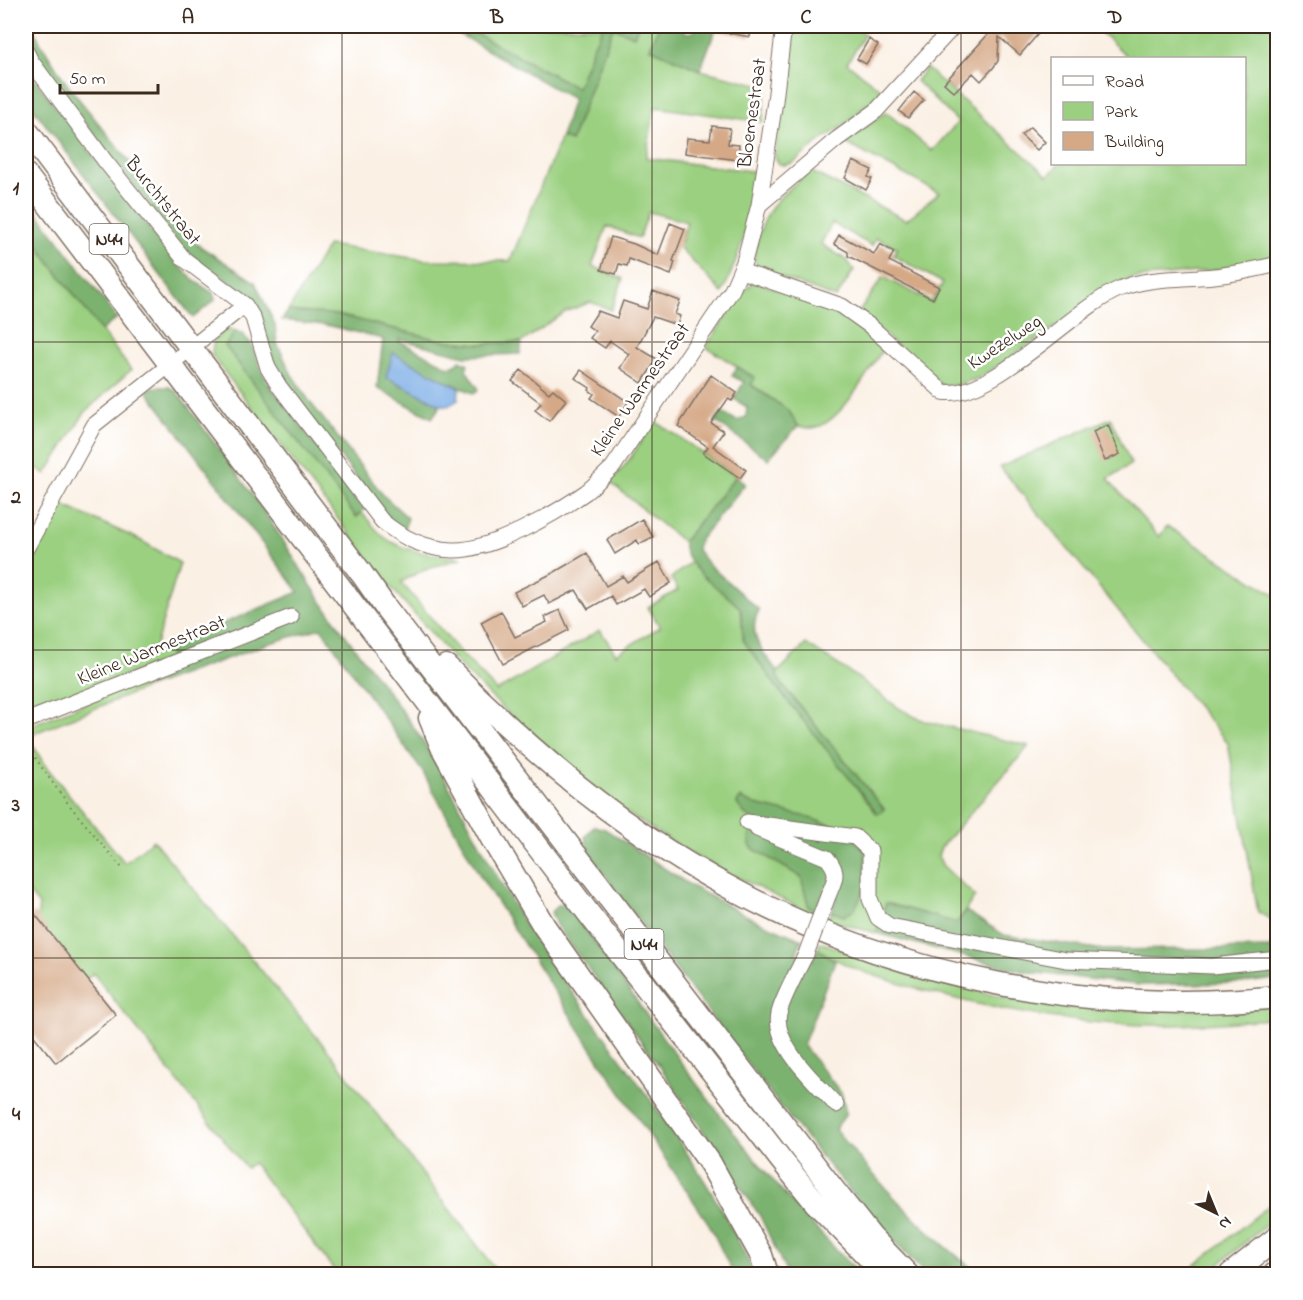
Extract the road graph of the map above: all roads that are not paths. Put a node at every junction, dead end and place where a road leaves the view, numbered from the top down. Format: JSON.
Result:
{"nodes":[{"id":1,"x":784,"y":26,"type":"edge"},
{"id":2,"x":954,"y":26,"type":"edge"},
{"id":3,"x":26,"y":51,"type":"edge"},
{"id":4,"x":26,"y":130,"type":"edge"},
{"id":5,"x":26,"y":175,"type":"edge"},
{"id":6,"x":759,"y":206,"type":"junction"},
{"id":7,"x":1278,"y":264,"type":"edge"},
{"id":8,"x":741,"y":271,"type":"junction"},
{"id":9,"x":245,"y":305,"type":"junction"},
{"id":10,"x":192,"y":348,"type":"junction"},
{"id":11,"x":169,"y":366,"type":"junction"},
{"id":12,"x":26,"y":549,"type":"edge"},
{"id":13,"x":362,"y":574,"type":"junction"},
{"id":14,"x":291,"y":616,"type":"dead end"},
{"id":15,"x":418,"y":688,"type":"junction"},
{"id":16,"x":26,"y":722,"type":"edge"},
{"id":17,"x":1278,"y":959,"type":"edge"},
{"id":18,"x":1278,"y":997,"type":"edge"},
{"id":19,"x":836,"y":1105,"type":"dead end"},
{"id":20,"x":1278,"y":1237,"type":"edge"},
{"id":21,"x":767,"y":1275,"type":"edge"},
{"id":22,"x":885,"y":1275,"type":"edge"},
{"id":23,"x":907,"y":1275,"type":"edge"},
{"id":24,"x":1231,"y":1275,"type":"edge"}],
"edges":[{"from":1,"to":6,"type":"street","name":"Bloemestraat"},
{"from":2,"to":6,"type":"street"},
{"from":3,"to":9,"type":"street","name":"Burchtstraat"},
{"from":4,"to":10,"type":"highway","number":"N44"},
{"from":5,"to":11,"type":"highway","number":"N44"},
{"from":6,"to":8,"type":"street","name":"Kleine Warmestraat"},
{"from":7,"to":8,"type":"street","name":"Kwezelweg"},
{"from":8,"to":9,"type":"street","name":"Kleine Warmestraat"},
{"from":9,"to":10,"type":"street"},
{"from":10,"to":11,"type":"street"},
{"from":10,"to":13,"type":"highway","number":"N44"},
{"from":11,"to":12,"type":"street"},
{"from":11,"to":15,"type":"highway","number":"N44"},
{"from":13,"to":18,"type":"highway"},
{"from":13,"to":23,"type":"highway","number":"N44"},
{"from":14,"to":16,"type":"street","name":"Kleine Warmestraat"},
{"from":15,"to":21,"type":"highway","number":"N44"},
{"from":15,"to":22,"type":"highway"},
{"from":17,"to":19,"type":"street","bridge":true},
{"from":20,"to":24,"type":"highway"}]}
